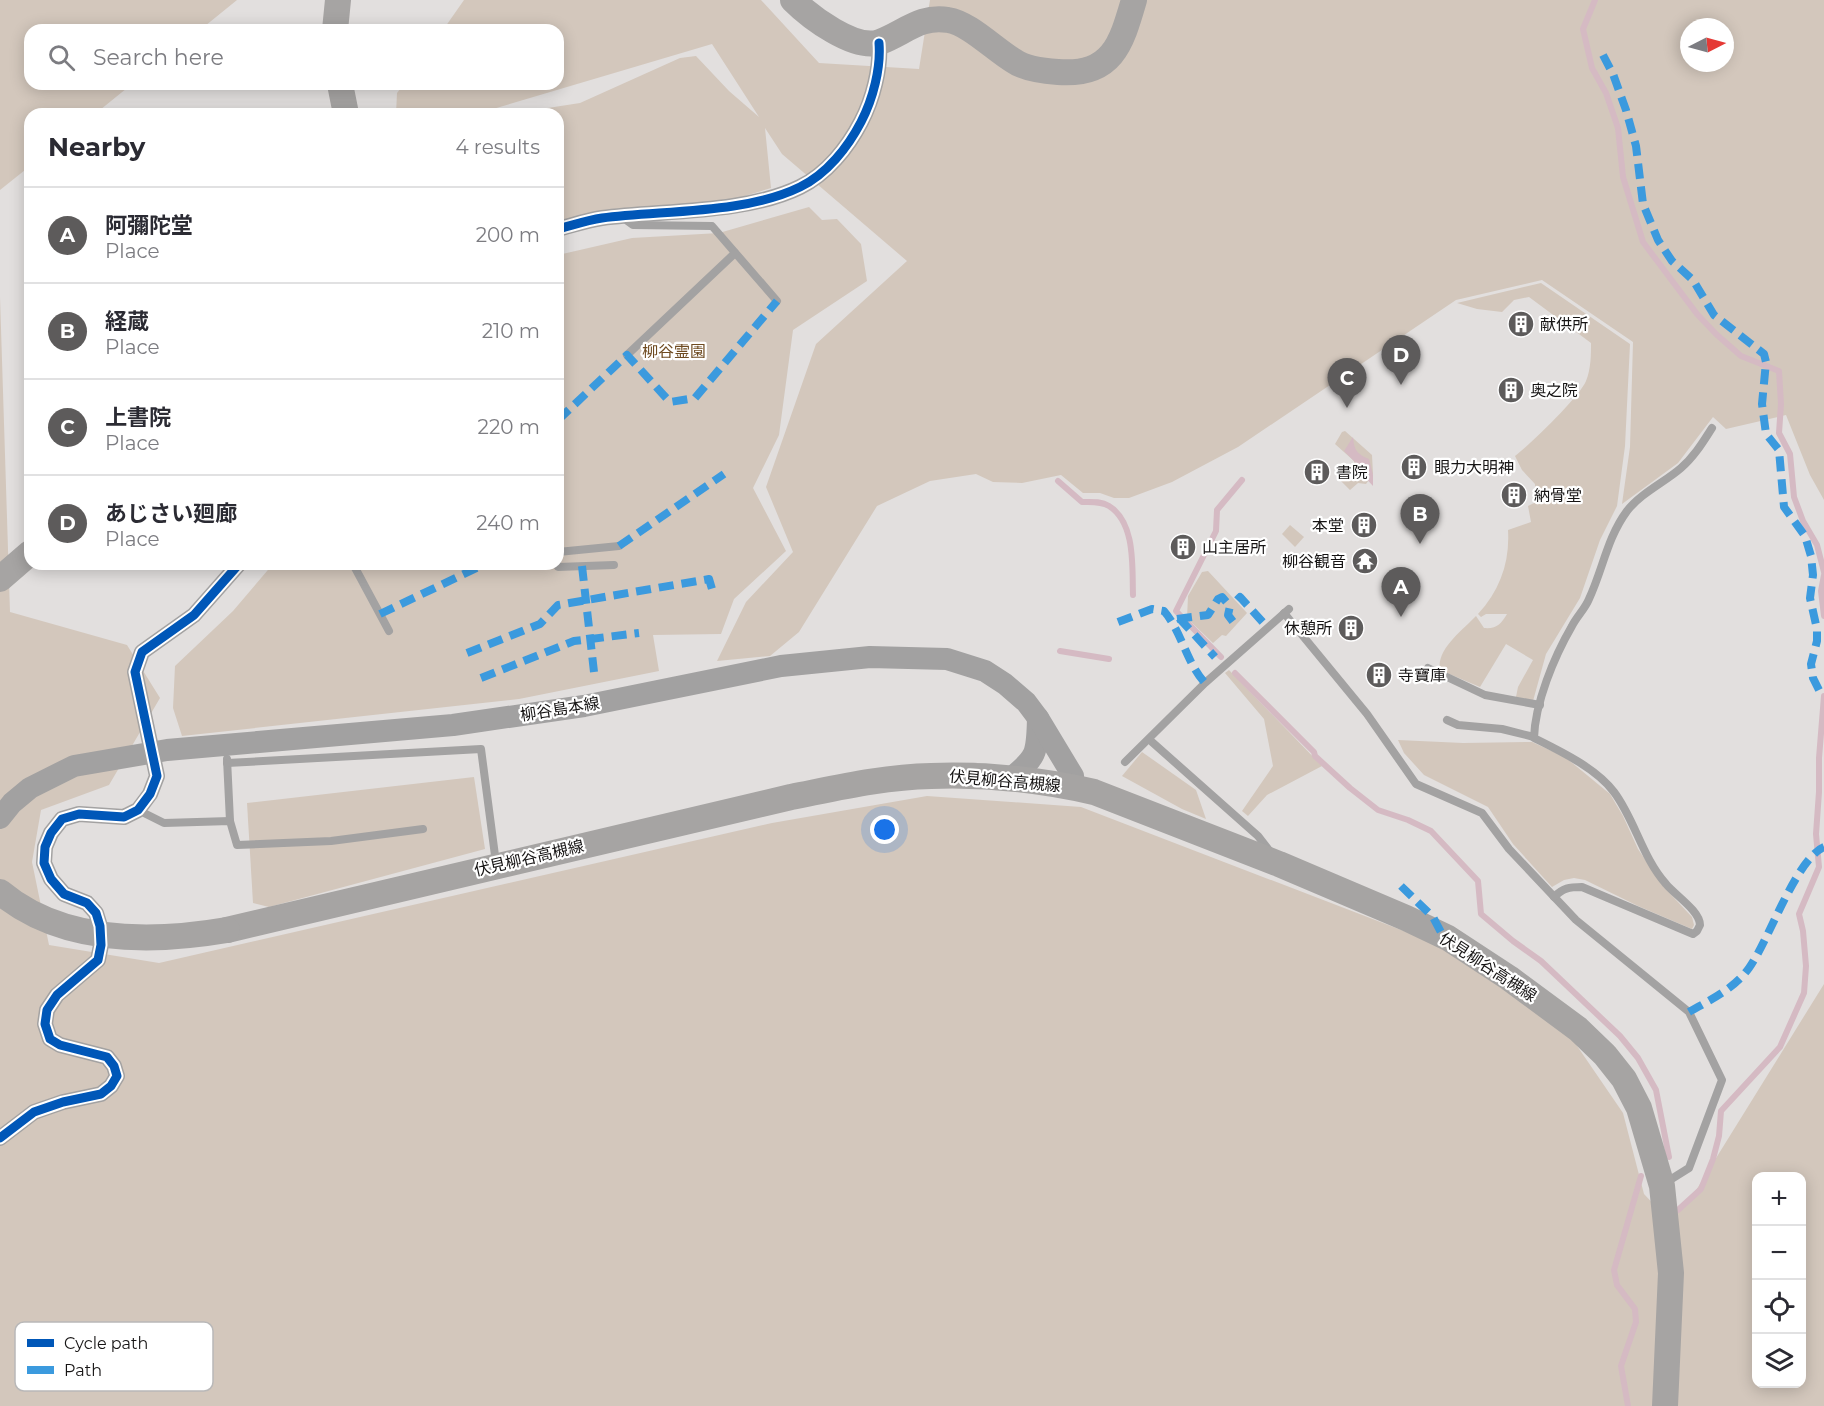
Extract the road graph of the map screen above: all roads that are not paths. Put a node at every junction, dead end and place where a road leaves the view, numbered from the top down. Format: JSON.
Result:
{"nodes":[{"id":1,"x":338,"y":0,"type":"edge"},
{"id":2,"x":793,"y":0,"type":"edge"},
{"id":3,"x":1134,"y":0,"type":"edge"},
{"id":4,"x":336,"y":24,"type":"edge"},
{"id":5,"x":879,"y":43,"type":"junction"},
{"id":6,"x":341,"y":90,"type":"edge"},
{"id":7,"x":345,"y":108,"type":"edge"},
{"id":8,"x":622,"y":217,"type":"junction"},
{"id":9,"x":564,"y":228,"type":"edge"},
{"id":10,"x":735,"y":253,"type":"junction"},
{"id":11,"x":777,"y":301,"type":"dead end"},
{"id":12,"x":627,"y":355,"type":"dead end"},
{"id":13,"x":1712,"y":428,"type":"dead end"},
{"id":14,"x":619,"y":546,"type":"dead end"},
{"id":15,"x":564,"y":551,"type":"edge"},
{"id":16,"x":24,"y":558,"type":"edge"},
{"id":17,"x":614,"y":565,"type":"dead end"},
{"id":18,"x":564,"y":567,"type":"edge"},
{"id":19,"x":234,"y":570,"type":"edge"},
{"id":20,"x":356,"y":570,"type":"edge"},
{"id":21,"x":0,"y":579,"type":"edge"},
{"id":22,"x":389,"y":631,"type":"dead end"},
{"id":23,"x":1428,"y":668,"type":"dead end"},
{"id":24,"x":1540,"y":705,"type":"junction"},
{"id":25,"x":1038,"y":718,"type":"junction"},
{"id":26,"x":1447,"y":720,"type":"dead end"},
{"id":27,"x":1534,"y":736,"type":"junction"},
{"id":28,"x":1152,"y":742,"type":"dead end"},
{"id":29,"x":150,"y":753,"type":"junction"},
{"id":30,"x":227,"y":754,"type":"junction"},
{"id":31,"x":1125,"y":762,"type":"dead end"},
{"id":32,"x":1010,"y":779,"type":"junction"},
{"id":33,"x":1074,"y":787,"type":"junction"},
{"id":34,"x":138,"y":810,"type":"junction"},
{"id":35,"x":0,"y":818,"type":"edge"},
{"id":36,"x":230,"y":821,"type":"junction"},
{"id":37,"x":423,"y":829,"type":"dead end"},
{"id":38,"x":1279,"y":864,"type":"junction"},
{"id":39,"x":496,"y":866,"type":"junction"},
{"id":40,"x":0,"y":892,"type":"edge"},
{"id":41,"x":1554,"y":897,"type":"junction"},
{"id":42,"x":0,"y":1138,"type":"edge"},
{"id":43,"x":1662,"y":1186,"type":"junction"},
{"id":44,"x":1665,"y":1406,"type":"edge"}],
"edges":[{"from":1,"to":4,"type":"main road"},
{"from":2,"to":5,"type":"main road"},
{"from":3,"to":5,"type":"main road"},
{"from":5,"to":8,"type":"street"},
{"from":6,"to":7,"type":"main road"},
{"from":8,"to":9,"type":"street"},
{"from":8,"to":10,"type":"lane"},
{"from":10,"to":11,"type":"lane"},
{"from":10,"to":12,"type":"lane"},
{"from":13,"to":24,"type":"lane"},
{"from":14,"to":15,"type":"lane"},
{"from":16,"to":21,"type":"main road"},
{"from":17,"to":18,"type":"lane"},
{"from":19,"to":29,"type":"street"},
{"from":20,"to":22,"type":"lane"},
{"from":23,"to":24,"type":"lane"},
{"from":24,"to":27,"type":"lane"},
{"from":25,"to":30,"type":"main road","name":"柳谷島本線"},
{"from":25,"to":32,"type":"main road"},
{"from":25,"to":33,"type":"main road","name":"柳谷島本線"},
{"from":26,"to":27,"type":"lane"},
{"from":27,"to":41,"type":"lane"},
{"from":28,"to":38,"type":"lane"},
{"from":29,"to":30,"type":"main road","name":"柳谷島本線"},
{"from":29,"to":34,"type":"street"},
{"from":29,"to":35,"type":"main road","name":"柳谷島本線"},
{"from":30,"to":36,"type":"lane"},
{"from":30,"to":39,"type":"lane"},
{"from":31,"to":41,"type":"lane"},
{"from":32,"to":33,"type":"main road","name":"伏見柳谷高槻線"},
{"from":32,"to":39,"type":"main road","name":"伏見柳谷高槻線"},
{"from":33,"to":38,"type":"main road","name":"伏見柳谷高槻線"},
{"from":34,"to":36,"type":"lane"},
{"from":34,"to":42,"type":"street"},
{"from":36,"to":37,"type":"lane"},
{"from":38,"to":43,"type":"main road","name":"伏見柳谷高槻線"},
{"from":39,"to":40,"type":"main road","name":"伏見柳谷高槻線","bridge":true},
{"from":41,"to":43,"type":"lane"},
{"from":43,"to":44,"type":"main road","name":"伏見柳谷高槻線"}]}
